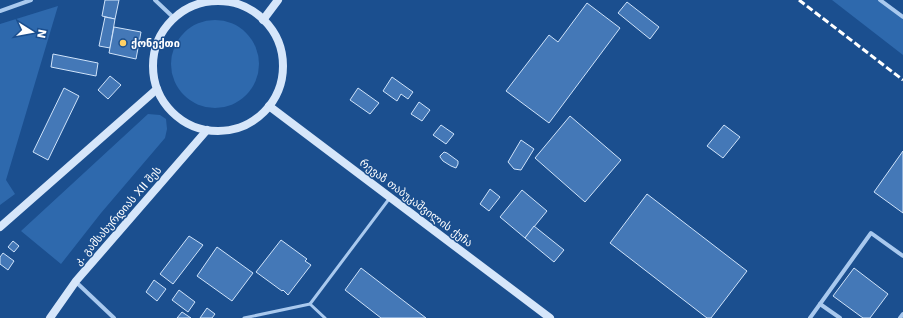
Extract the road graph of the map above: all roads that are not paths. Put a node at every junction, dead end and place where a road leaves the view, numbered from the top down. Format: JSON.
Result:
{"nodes":[{"id":1,"x":31,"y":0,"type":"edge"},
{"id":2,"x":154,"y":0,"type":"edge"},
{"id":3,"x":278,"y":0,"type":"edge"},
{"id":4,"x":880,"y":0,"type":"edge"},
{"id":5,"x":0,"y":11,"type":"edge"},
{"id":6,"x":903,"y":17,"type":"edge"},
{"id":7,"x":174,"y":18,"type":"junction"},
{"id":8,"x":263,"y":20,"type":"junction"},
{"id":9,"x":157,"y":89,"type":"junction"},
{"id":10,"x":269,"y":106,"type":"junction"},
{"id":11,"x":207,"y":130,"type":"junction"},
{"id":12,"x":390,"y":197,"type":"junction"},
{"id":13,"x":0,"y":227,"type":"edge"},
{"id":14,"x":903,"y":256,"type":"edge"},
{"id":15,"x":76,"y":281,"type":"junction"},
{"id":16,"x":310,"y":304,"type":"junction"},
{"id":17,"x":820,"y":304,"type":"junction"},
{"id":18,"x":903,"y":314,"type":"edge"},
{"id":19,"x":50,"y":318,"type":"edge"},
{"id":20,"x":114,"y":318,"type":"edge"},
{"id":21,"x":244,"y":318,"type":"edge"},
{"id":22,"x":325,"y":318,"type":"edge"},
{"id":23,"x":550,"y":318,"type":"edge"},
{"id":24,"x":810,"y":318,"type":"edge"},
{"id":25,"x":840,"y":318,"type":"edge"},
{"id":26,"x":900,"y":318,"type":"edge"}],
"edges":[{"from":1,"to":5,"type":"street"},
{"from":2,"to":7,"type":"street"},
{"from":3,"to":8,"type":"main road"},
{"from":4,"to":6,"type":"street"},
{"from":7,"to":8,"type":"main road"},
{"from":7,"to":9,"type":"main road"},
{"from":8,"to":10,"type":"main road"},
{"from":9,"to":11,"type":"main road"},
{"from":9,"to":13,"type":"main road"},
{"from":10,"to":11,"type":"main road"},
{"from":10,"to":12,"type":"main road","name":"რევაზ თაბუკაშვილის ქუჩა"},
{"from":11,"to":15,"type":"main road","name":"კ. გამსახურდიას XII შეს"},
{"from":12,"to":16,"type":"lane"},
{"from":12,"to":23,"type":"main road","name":"რევაზ თაბუკაშვილის ქუჩა"},
{"from":14,"to":17,"type":"street"},
{"from":15,"to":19,"type":"main road","name":"კ. გამსახურდიას XII შეს"},
{"from":15,"to":20,"type":"street"},
{"from":16,"to":21,"type":"lane"},
{"from":16,"to":22,"type":"lane"},
{"from":17,"to":24,"type":"street"},
{"from":17,"to":25,"type":"street"},
{"from":18,"to":26,"type":"street"}]}
